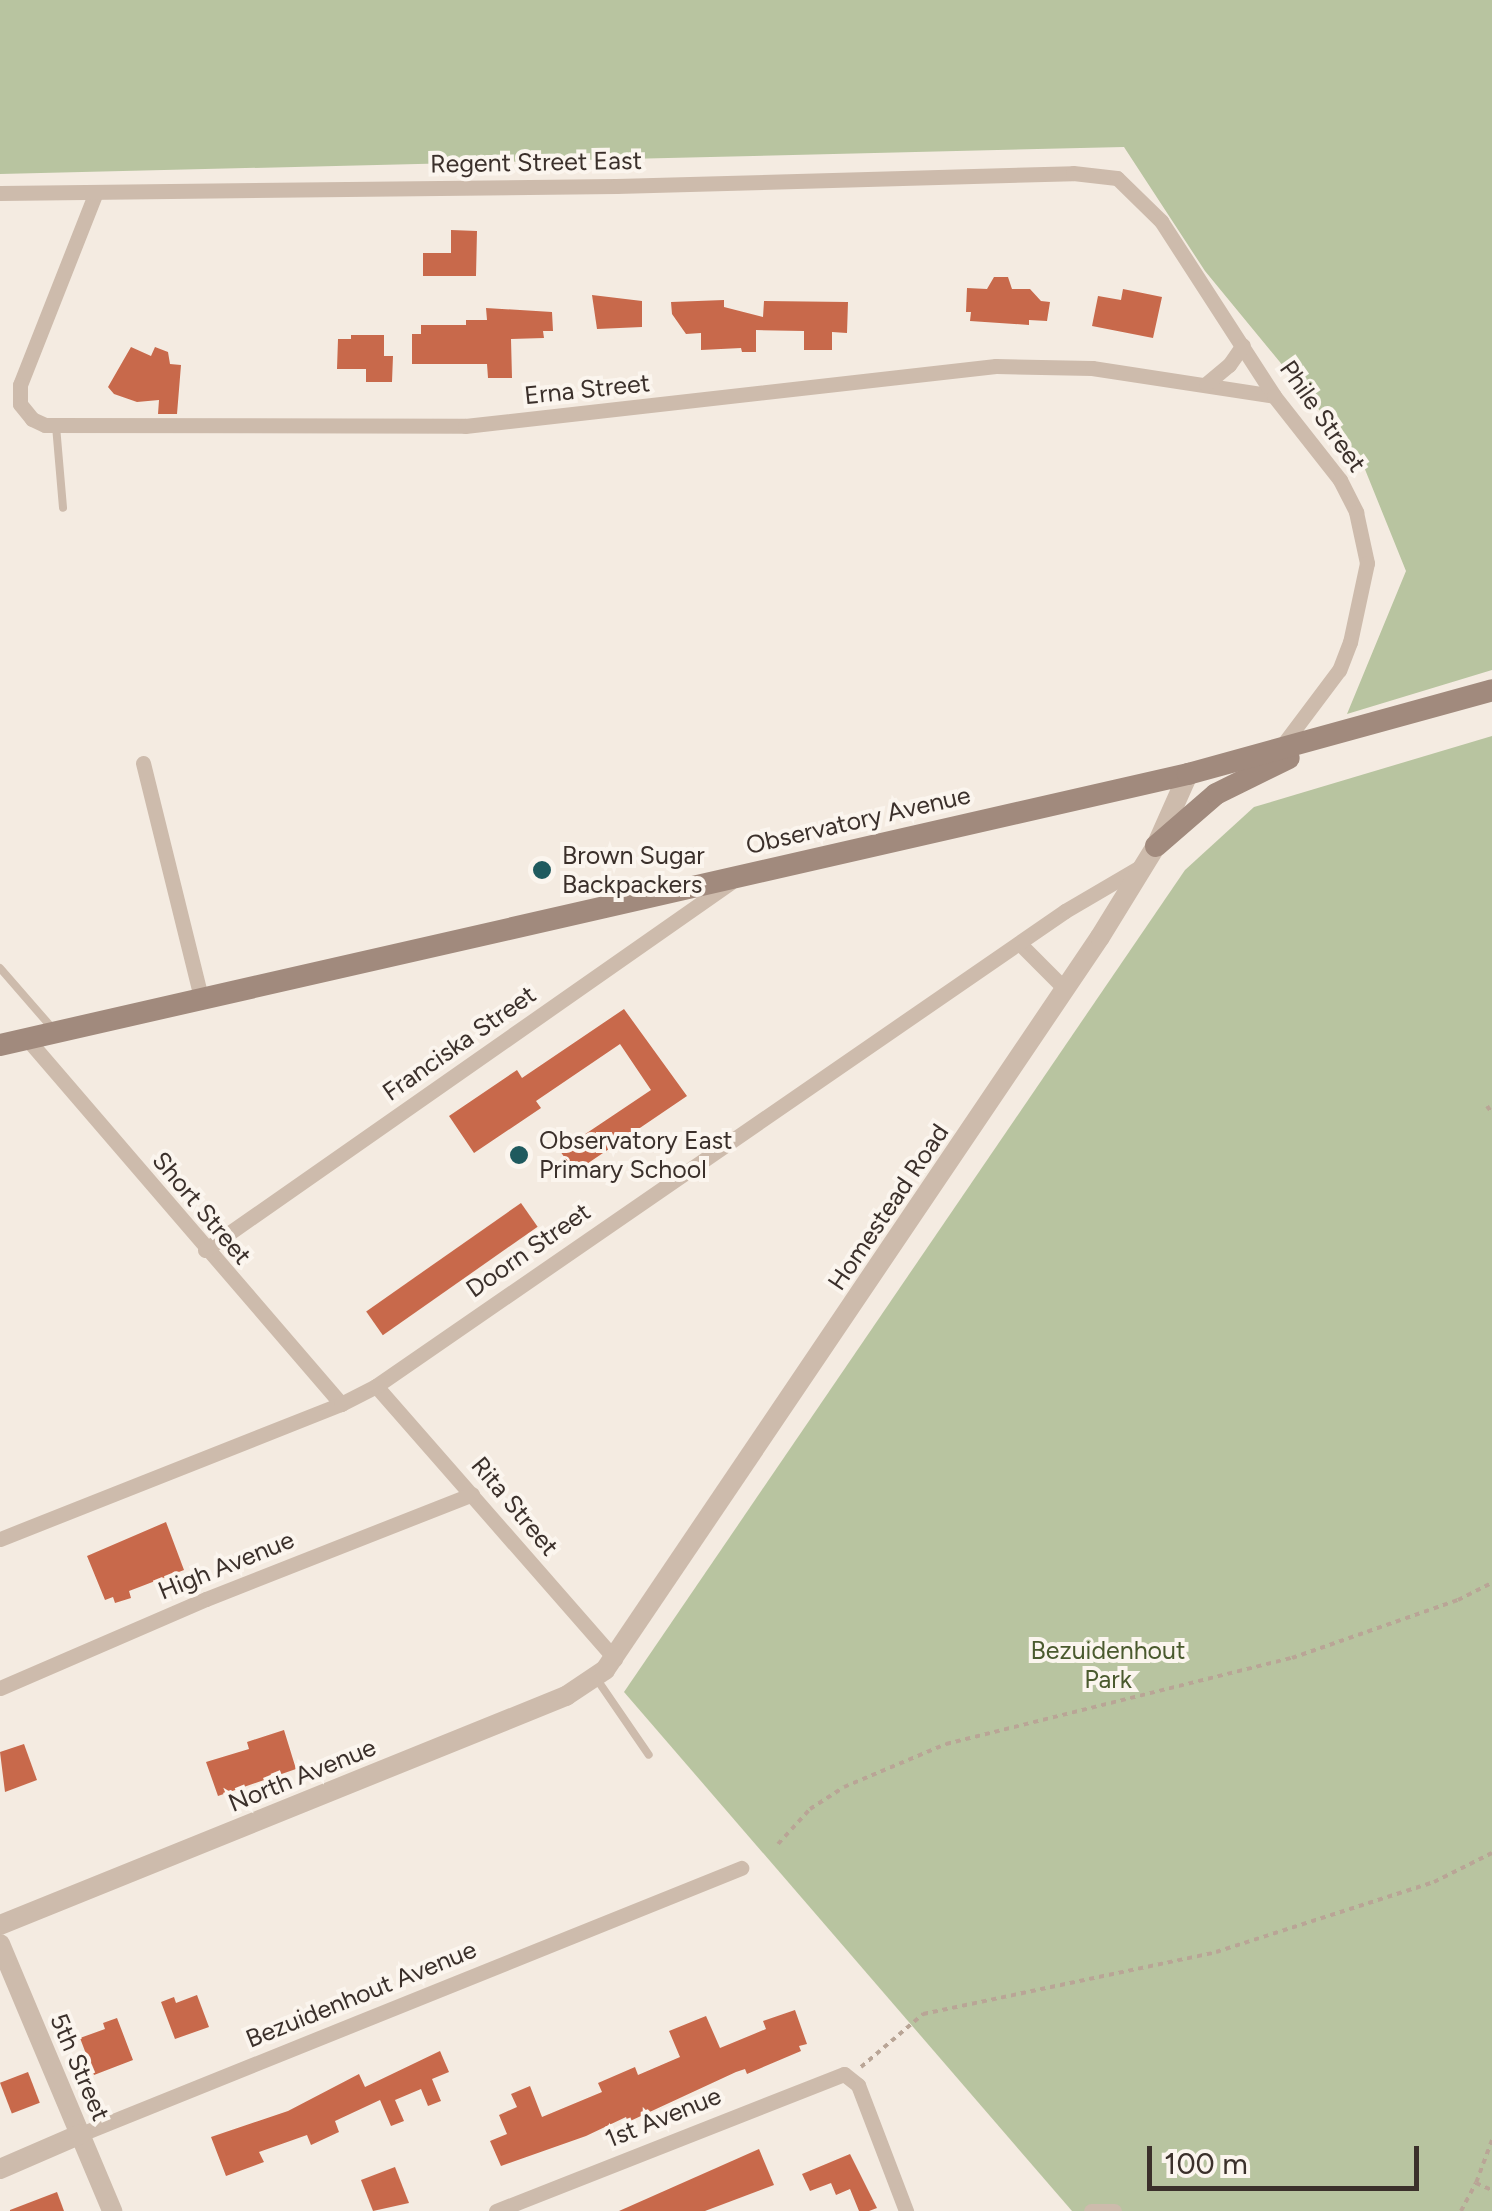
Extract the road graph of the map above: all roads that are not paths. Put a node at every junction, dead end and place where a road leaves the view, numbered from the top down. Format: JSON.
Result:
{"nodes":[{"id":1,"x":1073,"y":173,"type":"joint"},
{"id":2,"x":0,"y":192,"type":"edge"},
{"id":3,"x":96,"y":192,"type":"junction"},
{"id":4,"x":1243,"y":345,"type":"junction"},
{"id":5,"x":1206,"y":384,"type":"junction"},
{"id":6,"x":1274,"y":396,"type":"junction"},
{"id":7,"x":56,"y":426,"type":"junction"},
{"id":8,"x":63,"y":508,"type":"dead end"},
{"id":9,"x":1492,"y":690,"type":"edge"},
{"id":10,"x":1336,"y":734,"type":"junction"},
{"id":11,"x":1280,"y":749,"type":"junction"},
{"id":12,"x":143,"y":762,"type":"dead end"},
{"id":13,"x":1188,"y":774,"type":"junction"},
{"id":14,"x":1151,"y":855,"type":"junction"},
{"id":15,"x":741,"y":875,"type":"junction"},
{"id":16,"x":1019,"y":943,"type":"junction"},
{"id":17,"x":0,"y":968,"type":"edge"},
{"id":18,"x":1064,"y":989,"type":"junction"},
{"id":19,"x":202,"y":1001,"type":"junction"},
{"id":20,"x":57,"y":1034,"type":"junction"},
{"id":21,"x":29,"y":1040,"type":"junction"},
{"id":22,"x":0,"y":1045,"type":"edge"},
{"id":23,"x":205,"y":1250,"type":"junction"},
{"id":24,"x":376,"y":1386,"type":"junction"},
{"id":25,"x":341,"y":1404,"type":"junction"},
{"id":26,"x":472,"y":1494,"type":"junction"},
{"id":27,"x":0,"y":1539,"type":"edge"},
{"id":28,"x":615,"y":1659,"type":"junction"},
{"id":29,"x":596,"y":1678,"type":"junction"},
{"id":30,"x":0,"y":1688,"type":"edge"},
{"id":31,"x":649,"y":1755,"type":"dead end"},
{"id":32,"x":741,"y":1868,"type":"dead end"},
{"id":33,"x":0,"y":1925,"type":"edge"},
{"id":34,"x":0,"y":1944,"type":"edge"},
{"id":35,"x":81,"y":2134,"type":"junction"},
{"id":36,"x":0,"y":2169,"type":"edge"},
{"id":37,"x":112,"y":2211,"type":"edge"},
{"id":38,"x":496,"y":2211,"type":"edge"},
{"id":39,"x":906,"y":2211,"type":"edge"},
{"id":40,"x":1091,"y":2211,"type":"edge"},
{"id":41,"x":1114,"y":2211,"type":"edge"}],
"edges":[{"from":1,"to":3,"type":"street","name":"Regent Street East"},
{"from":1,"to":4,"type":"street","name":"Phile Street"},
{"from":2,"to":3,"type":"street","name":"Regent Street East"},
{"from":3,"to":7,"type":"street"},
{"from":4,"to":5,"type":"street"},
{"from":4,"to":6,"type":"street","name":"Phile Street"},
{"from":5,"to":6,"type":"street","name":"Erna Street"},
{"from":5,"to":7,"type":"street","name":"Erna Street"},
{"from":6,"to":11,"type":"street","name":"Phile Street"},
{"from":7,"to":8,"type":"lane"},
{"from":9,"to":10,"type":"main road","name":"Observatory Avenue"},
{"from":10,"to":11,"type":"main road","name":"Observatory Avenue"},
{"from":10,"to":14,"type":"main road"},
{"from":11,"to":13,"type":"main road","name":"Observatory Avenue"},
{"from":12,"to":19,"type":"street"},
{"from":13,"to":14,"type":"street","name":"Homestead Road"},
{"from":13,"to":15,"type":"main road","name":"Observatory Avenue"},
{"from":14,"to":16,"type":"street","name":"Doorn Street"},
{"from":14,"to":18,"type":"street","name":"Homestead Road"},
{"from":15,"to":19,"type":"main road","name":"Observatory Avenue"},
{"from":15,"to":23,"type":"street","name":"Franciska Street"},
{"from":16,"to":18,"type":"street"},
{"from":16,"to":24,"type":"street","name":"Doorn Street"},
{"from":17,"to":20,"type":"lane"},
{"from":18,"to":28,"type":"street","name":"Homestead Road"},
{"from":19,"to":20,"type":"main road","name":"Observatory Avenue"},
{"from":20,"to":21,"type":"main road","name":"Observatory Avenue"},
{"from":21,"to":22,"type":"main road","name":"Observatory Avenue"},
{"from":21,"to":23,"type":"street","name":"Short Street"},
{"from":23,"to":25,"type":"street","name":"Short Street"},
{"from":24,"to":25,"type":"street","name":"Doorn Street"},
{"from":24,"to":26,"type":"street","name":"Rita Street"},
{"from":25,"to":27,"type":"street","name":"Doorn Street"},
{"from":26,"to":28,"type":"street","name":"Rita Street"},
{"from":26,"to":30,"type":"street","name":"High Avenue"},
{"from":28,"to":29,"type":"street","name":"North Avenue"},
{"from":29,"to":31,"type":"lane"},
{"from":29,"to":33,"type":"street","name":"North Avenue"},
{"from":32,"to":35,"type":"street","name":"Bezuidenhout Avenue"},
{"from":34,"to":35,"type":"street","name":"5th Street"},
{"from":35,"to":36,"type":"street","name":"Bezuidenhout Avenue"},
{"from":35,"to":37,"type":"street","name":"5th Street"},
{"from":38,"to":39,"type":"street","name":"1st Avenue"},
{"from":40,"to":41,"type":"street"}]}
